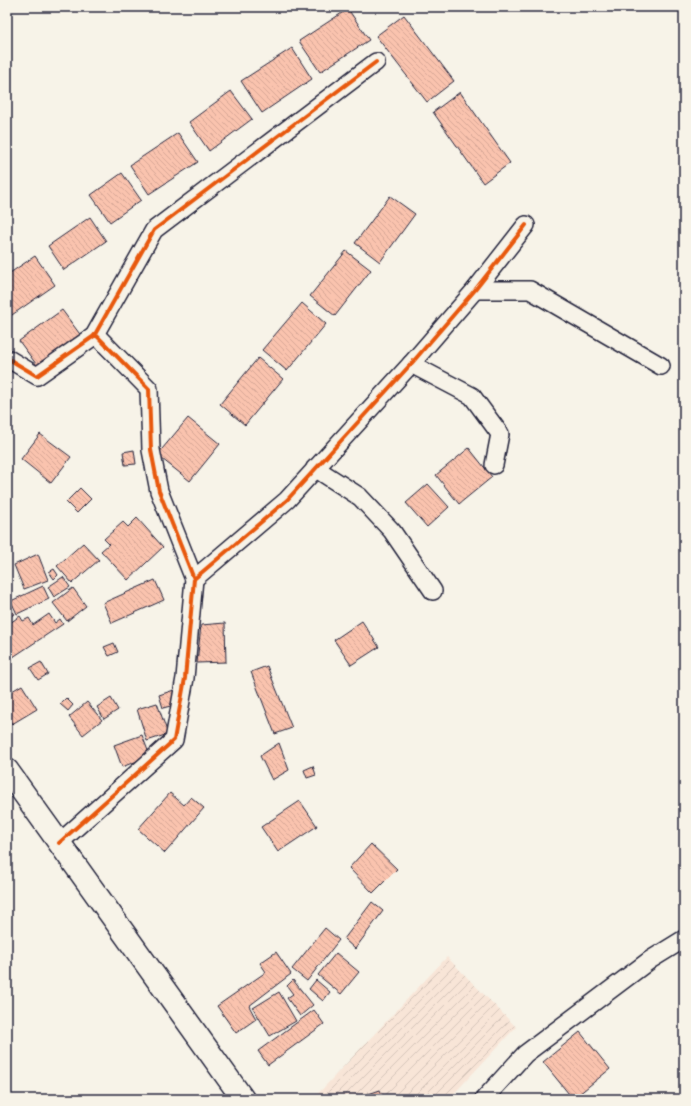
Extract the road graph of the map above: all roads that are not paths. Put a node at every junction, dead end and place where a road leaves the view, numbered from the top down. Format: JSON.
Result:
{"nodes":[{"id":1,"x":376,"y":62,"type":"dead end"},
{"id":2,"x":526,"y":225,"type":"dead end"},
{"id":3,"x":475,"y":290,"type":"junction"},
{"id":4,"x":94,"y":336,"type":"junction"},
{"id":5,"x":7,"y":358,"type":"edge"},
{"id":6,"x":411,"y":364,"type":"junction"},
{"id":7,"x":661,"y":366,"type":"dead end"},
{"id":8,"x":494,"y":465,"type":"dead end"},
{"id":9,"x":315,"y":468,"type":"junction"},
{"id":10,"x":194,"y":579,"type":"junction"},
{"id":11,"x":433,"y":591,"type":"dead end"},
{"id":12,"x":7,"y":770,"type":"edge"},
{"id":13,"x":59,"y":843,"type":"junction"},
{"id":14,"x":684,"y":939,"type":"edge"},
{"id":15,"x":243,"y":1099,"type":"edge"},
{"id":16,"x":484,"y":1099,"type":"edge"}],
"edges":[{"from":1,"to":4,"type":"street"},
{"from":2,"to":3,"type":"street"},
{"from":3,"to":6,"type":"street"},
{"from":3,"to":7,"type":"street"},
{"from":4,"to":5,"type":"street"},
{"from":4,"to":10,"type":"street"},
{"from":6,"to":8,"type":"street"},
{"from":6,"to":9,"type":"street"},
{"from":9,"to":10,"type":"street"},
{"from":9,"to":11,"type":"street"},
{"from":10,"to":13,"type":"street"},
{"from":12,"to":13,"type":"main road"},
{"from":13,"to":15,"type":"main road"},
{"from":14,"to":16,"type":"street"}]}
